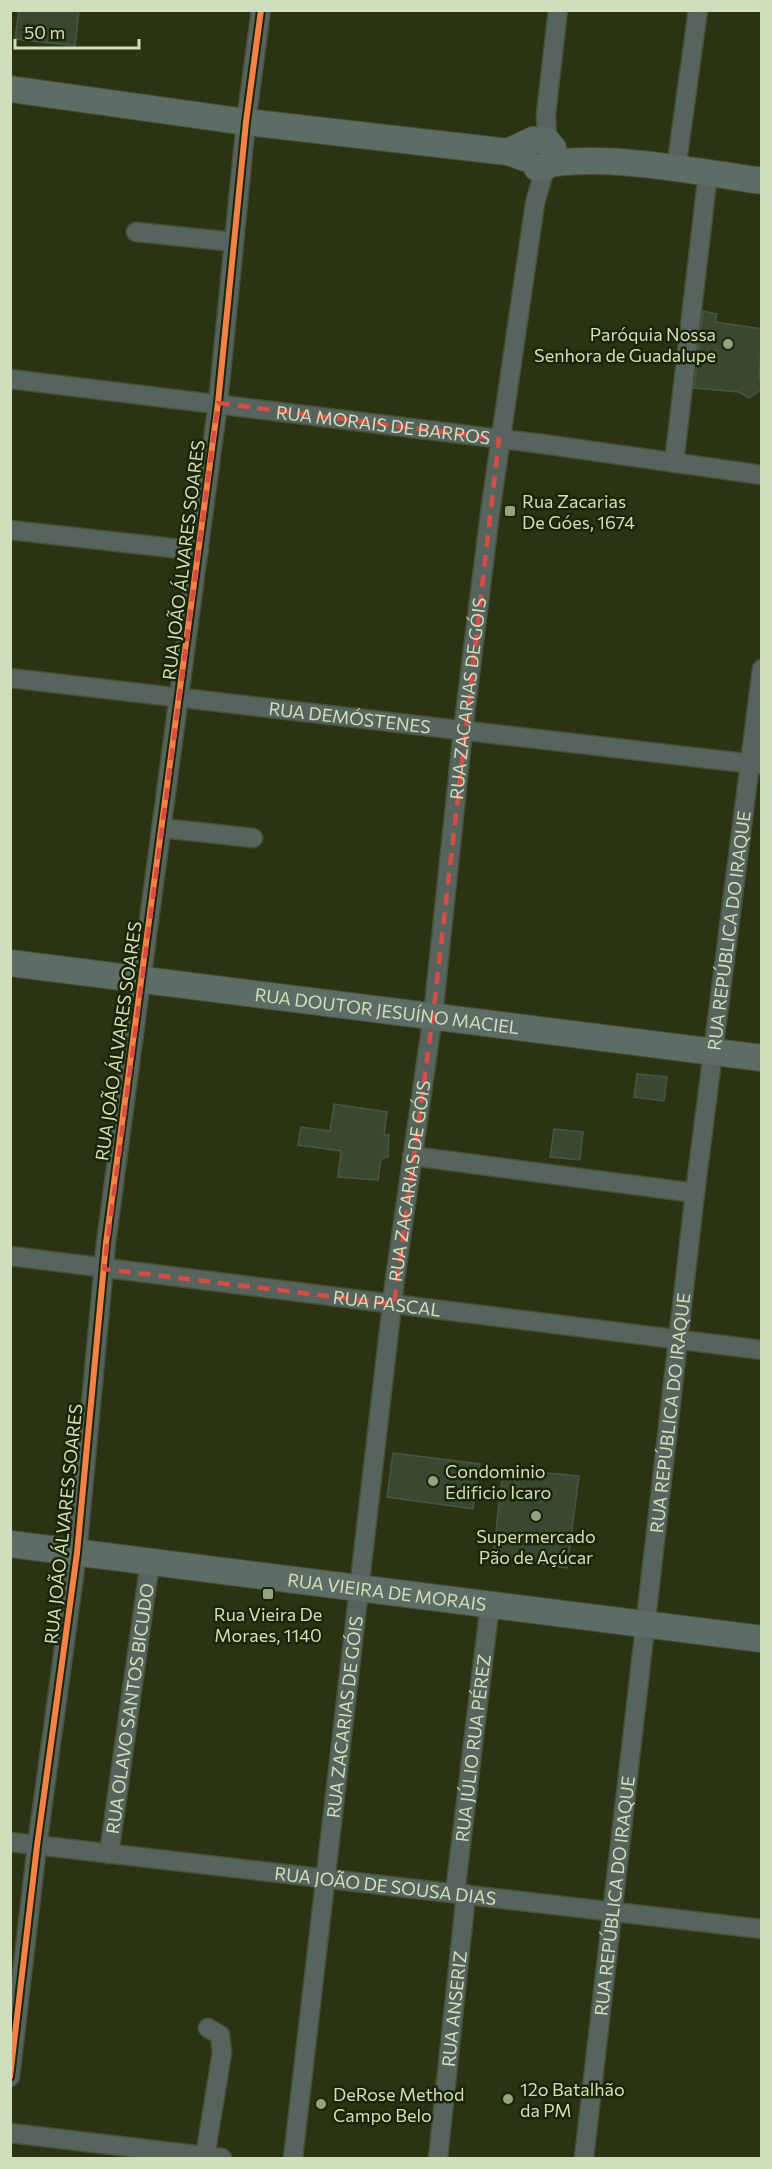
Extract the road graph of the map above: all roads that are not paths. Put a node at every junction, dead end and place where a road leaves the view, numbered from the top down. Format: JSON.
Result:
{"nodes":[{"id":1,"x":261,"y":10,"type":"edge"},
{"id":2,"x":558,"y":10,"type":"edge"},
{"id":3,"x":698,"y":10,"type":"edge"},
{"id":4,"x":10,"y":89,"type":"edge"},
{"id":5,"x":246,"y":122,"type":"junction"},
{"id":6,"x":539,"y":154,"type":"junction"},
{"id":7,"x":676,"y":169,"type":"junction"},
{"id":8,"x":708,"y":173,"type":"junction"},
{"id":9,"x":762,"y":181,"type":"edge"},
{"id":10,"x":136,"y":232,"type":"dead end"},
{"id":11,"x":234,"y":242,"type":"junction"},
{"id":12,"x":10,"y":379,"type":"edge"},
{"id":13,"x":218,"y":403,"type":"junction"},
{"id":14,"x":499,"y":439,"type":"junction"},
{"id":15,"x":674,"y":463,"type":"junction"},
{"id":16,"x":760,"y":473,"type":"edge"},
{"id":17,"x":10,"y":530,"type":"edge"},
{"id":18,"x":199,"y":551,"type":"junction"},
{"id":19,"x":762,"y":669,"type":"edge"},
{"id":20,"x":10,"y":678,"type":"edge"},
{"id":21,"x":180,"y":699,"type":"junction"},
{"id":22,"x":463,"y":730,"type":"junction"},
{"id":23,"x":756,"y":765,"type":"edge"},
{"id":24,"x":162,"y":828,"type":"junction"},
{"id":25,"x":253,"y":838,"type":"dead end"},
{"id":26,"x":10,"y":963,"type":"edge"},
{"id":27,"x":142,"y":979,"type":"junction"},
{"id":28,"x":433,"y":1015,"type":"junction"},
{"id":29,"x":712,"y":1052,"type":"junction"},
{"id":30,"x":762,"y":1058,"type":"edge"},
{"id":31,"x":412,"y":1156,"type":"junction"},
{"id":32,"x":695,"y":1193,"type":"junction"},
{"id":33,"x":10,"y":1256,"type":"edge"},
{"id":34,"x":104,"y":1269,"type":"junction"},
{"id":35,"x":394,"y":1304,"type":"junction"},
{"id":36,"x":679,"y":1341,"type":"junction"},
{"id":37,"x":762,"y":1350,"type":"edge"},
{"id":38,"x":10,"y":1544,"type":"edge"},
{"id":39,"x":77,"y":1553,"type":"junction"},
{"id":40,"x":150,"y":1562,"type":"junction"},
{"id":41,"x":360,"y":1589,"type":"junction"},
{"id":42,"x":490,"y":1604,"type":"junction"},
{"id":43,"x":647,"y":1624,"type":"junction"},
{"id":44,"x":762,"y":1639,"type":"edge"},
{"id":45,"x":10,"y":1842,"type":"edge"},
{"id":46,"x":37,"y":1846,"type":"junction"},
{"id":47,"x":109,"y":1854,"type":"junction"},
{"id":48,"x":327,"y":1878,"type":"junction"},
{"id":49,"x":460,"y":1894,"type":"junction"},
{"id":50,"x":613,"y":1912,"type":"junction"},
{"id":51,"x":762,"y":1929,"type":"edge"},
{"id":52,"x":208,"y":2028,"type":"dead end"},
{"id":53,"x":10,"y":2077,"type":"edge"},
{"id":54,"x":10,"y":2133,"type":"edge"},
{"id":55,"x":213,"y":2157,"type":"edge"},
{"id":56,"x":293,"y":2158,"type":"edge"},
{"id":57,"x":438,"y":2158,"type":"edge"},
{"id":58,"x":584,"y":2158,"type":"edge"}],
"edges":[{"from":1,"to":5,"type":"street","name":"RUA JOÃO ÁLVARES SOARES"},
{"from":2,"to":6,"type":"street","name":"RUA ZACARIAS DE GÓIS"},
{"from":3,"to":7,"type":"street"},
{"from":4,"to":5,"type":"street"},
{"from":5,"to":6,"type":"street"},
{"from":5,"to":11,"type":"street","name":"RUA JOÃO ÁLVARES SOARES"},
{"from":6,"to":7,"type":"street"},
{"from":6,"to":14,"type":"street","name":"RUA ZACARIAS DE GÓIS"},
{"from":7,"to":8,"type":"street"},
{"from":8,"to":9,"type":"street"},
{"from":8,"to":15,"type":"street"},
{"from":10,"to":11,"type":"street"},
{"from":11,"to":13,"type":"street","name":"RUA JOÃO ÁLVARES SOARES"},
{"from":12,"to":13,"type":"street","name":"RUA MORAIS DE BARROS"},
{"from":13,"to":14,"type":"street","name":"RUA MORAIS DE BARROS"},
{"from":13,"to":18,"type":"street","name":"RUA JOÃO ÁLVARES SOARES"},
{"from":14,"to":15,"type":"street","name":"RUA MORAIS DE BARROS"},
{"from":14,"to":22,"type":"street","name":"RUA ZACARIAS DE GÓIS"},
{"from":15,"to":16,"type":"street","name":"RUA MORAIS DE BARROS"},
{"from":17,"to":18,"type":"street"},
{"from":18,"to":21,"type":"street","name":"RUA JOÃO ÁLVARES SOARES"},
{"from":19,"to":23,"type":"street","name":"RUA REPÚBLICA DO IRAQUE"},
{"from":20,"to":21,"type":"street","name":"RUA DEMÓSTENES"},
{"from":21,"to":22,"type":"street","name":"RUA DEMÓSTENES"},
{"from":21,"to":24,"type":"street","name":"RUA JOÃO ÁLVARES SOARES"},
{"from":22,"to":23,"type":"street","name":"RUA DEMÓSTENES"},
{"from":22,"to":28,"type":"street","name":"RUA ZACARIAS DE GÓIS"},
{"from":23,"to":29,"type":"street","name":"RUA REPÚBLICA DO IRAQUE"},
{"from":24,"to":25,"type":"street"},
{"from":24,"to":27,"type":"street","name":"RUA JOÃO ÁLVARES SOARES"},
{"from":26,"to":27,"type":"street","name":"RUA DOUTOR JESUÍNO MACIEL"},
{"from":27,"to":28,"type":"street","name":"RUA DOUTOR JESUÍNO MACIEL"},
{"from":27,"to":34,"type":"street","name":"RUA JOÃO ÁLVARES SOARES"},
{"from":28,"to":29,"type":"street","name":"RUA DOUTOR JESUÍNO MACIEL"},
{"from":28,"to":31,"type":"street","name":"RUA ZACARIAS DE GÓIS"},
{"from":29,"to":30,"type":"street","name":"RUA DOUTOR JESUÍNO MACIEL"},
{"from":29,"to":32,"type":"street","name":"RUA REPÚBLICA DO IRAQUE"},
{"from":31,"to":32,"type":"street"},
{"from":31,"to":35,"type":"street","name":"RUA ZACARIAS DE GÓIS"},
{"from":32,"to":36,"type":"street","name":"RUA REPÚBLICA DO IRAQUE"},
{"from":33,"to":34,"type":"street","name":"RUA PASCAL"},
{"from":34,"to":35,"type":"street","name":"RUA PASCAL"},
{"from":34,"to":39,"type":"street","name":"RUA JOÃO ÁLVARES SOARES"},
{"from":35,"to":36,"type":"street","name":"RUA PASCAL"},
{"from":35,"to":41,"type":"street","name":"RUA ZACARIAS DE GÓIS"},
{"from":36,"to":37,"type":"street","name":"RUA PASCAL"},
{"from":36,"to":43,"type":"street","name":"RUA REPÚBLICA DO IRAQUE"},
{"from":38,"to":39,"type":"street","name":"RUA VIEIRA DE MORAIS"},
{"from":39,"to":40,"type":"street","name":"RUA VIEIRA DE MORAIS"},
{"from":39,"to":46,"type":"street","name":"RUA JOÃO ÁLVARES SOARES"},
{"from":40,"to":41,"type":"street","name":"RUA VIEIRA DE MORAIS"},
{"from":40,"to":47,"type":"street","name":"RUA OLAVO SANTOS BICUDO"},
{"from":41,"to":42,"type":"street","name":"RUA VIEIRA DE MORAIS"},
{"from":41,"to":48,"type":"street","name":"RUA ZACARIAS DE GÓIS"},
{"from":42,"to":43,"type":"street","name":"RUA VIEIRA DE MORAIS"},
{"from":42,"to":49,"type":"street","name":"RUA JÚLIO RUA PÉREZ"},
{"from":43,"to":44,"type":"street","name":"RUA VIEIRA DE MORAIS"},
{"from":43,"to":50,"type":"street","name":"RUA REPÚBLICA DO IRAQUE"},
{"from":45,"to":46,"type":"street","name":"RUA JOÃO DE SOUSA DIAS"},
{"from":46,"to":47,"type":"street","name":"RUA JOÃO DE SOUSA DIAS"},
{"from":46,"to":53,"type":"street","name":"RUA JOÃO ÁLVARES SOARES"},
{"from":47,"to":48,"type":"street","name":"RUA JOÃO DE SOUSA DIAS"},
{"from":48,"to":49,"type":"street","name":"RUA JOÃO DE SOUSA DIAS"},
{"from":48,"to":56,"type":"street","name":"RUA ZACARIAS DE GÓIS"},
{"from":49,"to":50,"type":"street","name":"RUA JOÃO DE SOUSA DIAS"},
{"from":49,"to":57,"type":"street","name":"RUA ANSERIZ"},
{"from":50,"to":51,"type":"street","name":"RUA JOÃO DE SOUSA DIAS"},
{"from":50,"to":58,"type":"street","name":"RUA REPÚBLICA DO IRAQUE"},
{"from":52,"to":55,"type":"street"},
{"from":54,"to":55,"type":"street"}]}
